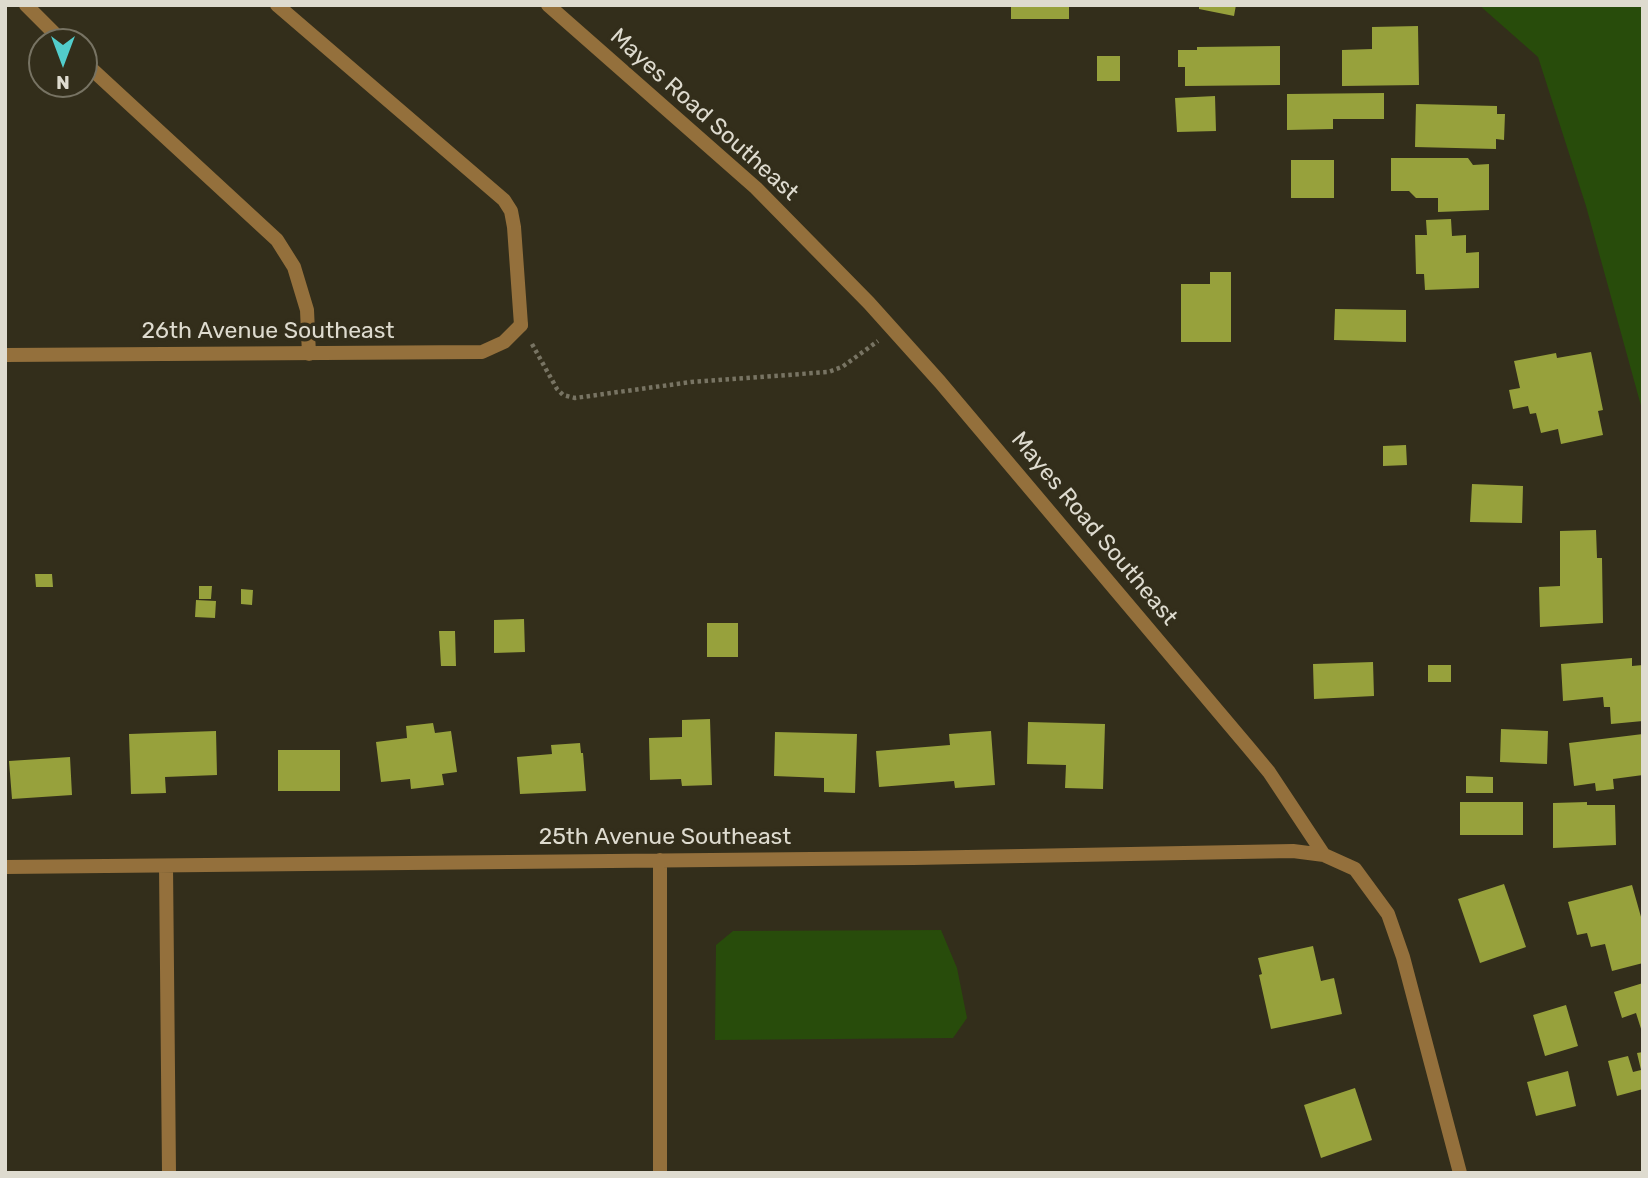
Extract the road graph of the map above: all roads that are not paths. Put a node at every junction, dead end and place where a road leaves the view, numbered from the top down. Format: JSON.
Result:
{"nodes":[{"id":1,"x":26,"y":5,"type":"edge"},
{"id":2,"x":277,"y":5,"type":"edge"},
{"id":3,"x":548,"y":5,"type":"edge"},
{"id":4,"x":49,"y":28,"type":"edge"},
{"id":5,"x":98,"y":75,"type":"edge"},
{"id":6,"x":309,"y":354,"type":"junction"},
{"id":7,"x":5,"y":355,"type":"edge"},
{"id":8,"x":1324,"y":855,"type":"junction"},
{"id":9,"x":660,"y":860,"type":"junction"},
{"id":10,"x":166,"y":866,"type":"junction"},
{"id":11,"x":5,"y":867,"type":"edge"},
{"id":12,"x":169,"y":1173,"type":"edge"},
{"id":13,"x":660,"y":1173,"type":"edge"},
{"id":14,"x":1460,"y":1173,"type":"edge"}],
"edges":[{"from":1,"to":4,"type":"street"},
{"from":2,"to":6,"type":"street","name":"26th Avenue Southeast"},
{"from":3,"to":8,"type":"street","name":"Mayes Road Southeast"},
{"from":5,"to":6,"type":"street"},
{"from":6,"to":7,"type":"street","name":"26th Avenue Southeast"},
{"from":8,"to":9,"type":"street","name":"25th Avenue Southeast"},
{"from":8,"to":14,"type":"street"},
{"from":9,"to":10,"type":"street","name":"25th Avenue Southeast"},
{"from":9,"to":13,"type":"street"},
{"from":10,"to":11,"type":"street","name":"25th Avenue Southeast"},
{"from":10,"to":12,"type":"street"}]}
